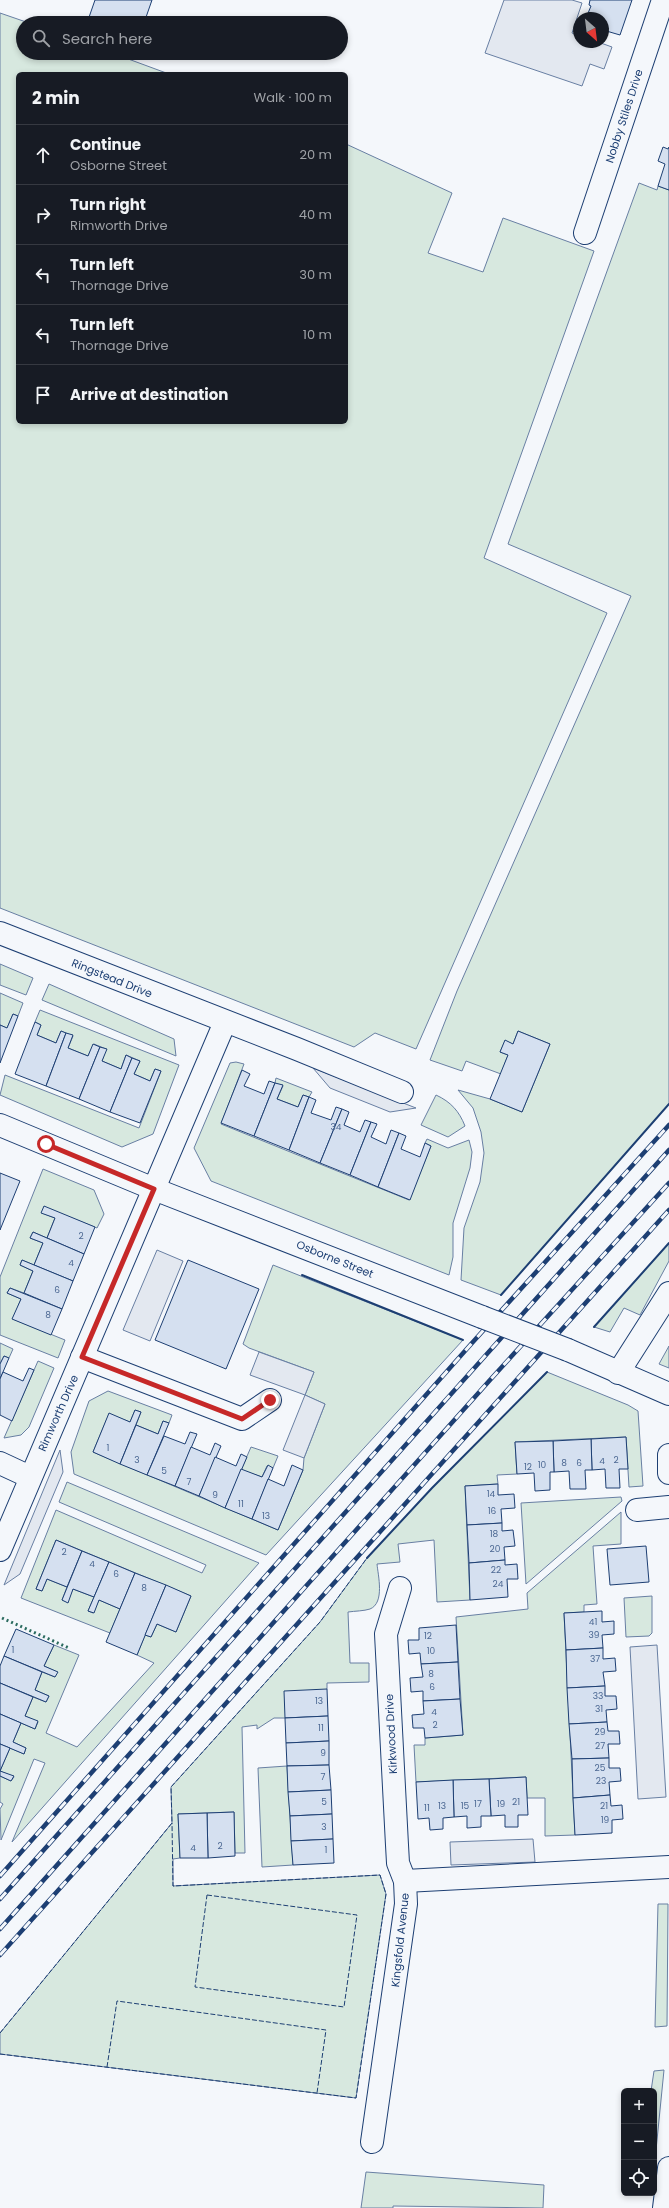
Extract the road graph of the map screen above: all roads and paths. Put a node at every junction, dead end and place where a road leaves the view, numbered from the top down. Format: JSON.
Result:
{"nodes":[{"id":1,"x":663,"y":0,"type":"edge"},
{"id":2,"x":586,"y":233,"type":"dead end"},
{"id":3,"x":0,"y":933,"type":"edge"},
{"id":4,"x":225,"y":1022,"type":"junction"},
{"id":5,"x":402,"y":1092,"type":"dead end"},
{"id":6,"x":0,"y":1124,"type":"edge"},
{"id":7,"x":154,"y":1189,"type":"junction"},
{"id":8,"x":669,"y":1293,"type":"edge"},
{"id":9,"x":82,"y":1357,"type":"junction"},
{"id":10,"x":618,"y":1373,"type":"junction"},
{"id":11,"x":669,"y":1394,"type":"edge"},
{"id":12,"x":270,"y":1400,"type":"dead end"},
{"id":13,"x":669,"y":1455,"type":"edge"},
{"id":14,"x":0,"y":1464,"type":"edge"},
{"id":15,"x":669,"y":1473,"type":"edge"},
{"id":16,"x":30,"y":1477,"type":"junction"},
{"id":17,"x":669,"y":1507,"type":"edge"},
{"id":18,"x":637,"y":1510,"type":"dead end"},
{"id":19,"x":0,"y":1550,"type":"edge"},
{"id":20,"x":400,"y":1588,"type":"dead end"},
{"id":21,"x":669,"y":1867,"type":"edge"},
{"id":22,"x":405,"y":1881,"type":"junction"},
{"id":23,"x":372,"y":2142,"type":"dead end"},
{"id":24,"x":669,"y":2168,"type":"edge"},
{"id":25,"x":664,"y":2208,"type":"edge"}],
"edges":[{"from":1,"to":2,"type":"street","name":"Nobby Stiles Drive"},
{"from":3,"to":4,"type":"street","name":"Ringstead Drive"},
{"from":4,"to":5,"type":"street","name":"Ringstead Drive"},
{"from":4,"to":7,"type":"street"},
{"from":6,"to":7,"type":"street","name":"Osborne Street"},
{"from":7,"to":9,"type":"street","name":"Rimworth Drive"},
{"from":7,"to":10,"type":"street","name":"Osborne Street","bridge":true},
{"from":8,"to":10,"type":"street"},
{"from":9,"to":12,"type":"street"},
{"from":9,"to":16,"type":"street","name":"Rimworth Drive"},
{"from":10,"to":11,"type":"street","name":"Osborne Street"},
{"from":13,"to":15,"type":"street"},
{"from":14,"to":16,"type":"street"},
{"from":16,"to":19,"type":"street","name":"Rimworth Drive"},
{"from":17,"to":18,"type":"street"},
{"from":20,"to":22,"type":"street","name":"Kirkwood Drive"},
{"from":21,"to":22,"type":"street","name":"Kingsfold Avenue"},
{"from":22,"to":23,"type":"street","name":"Kingsfold Avenue"},
{"from":24,"to":25,"type":"street"}]}
